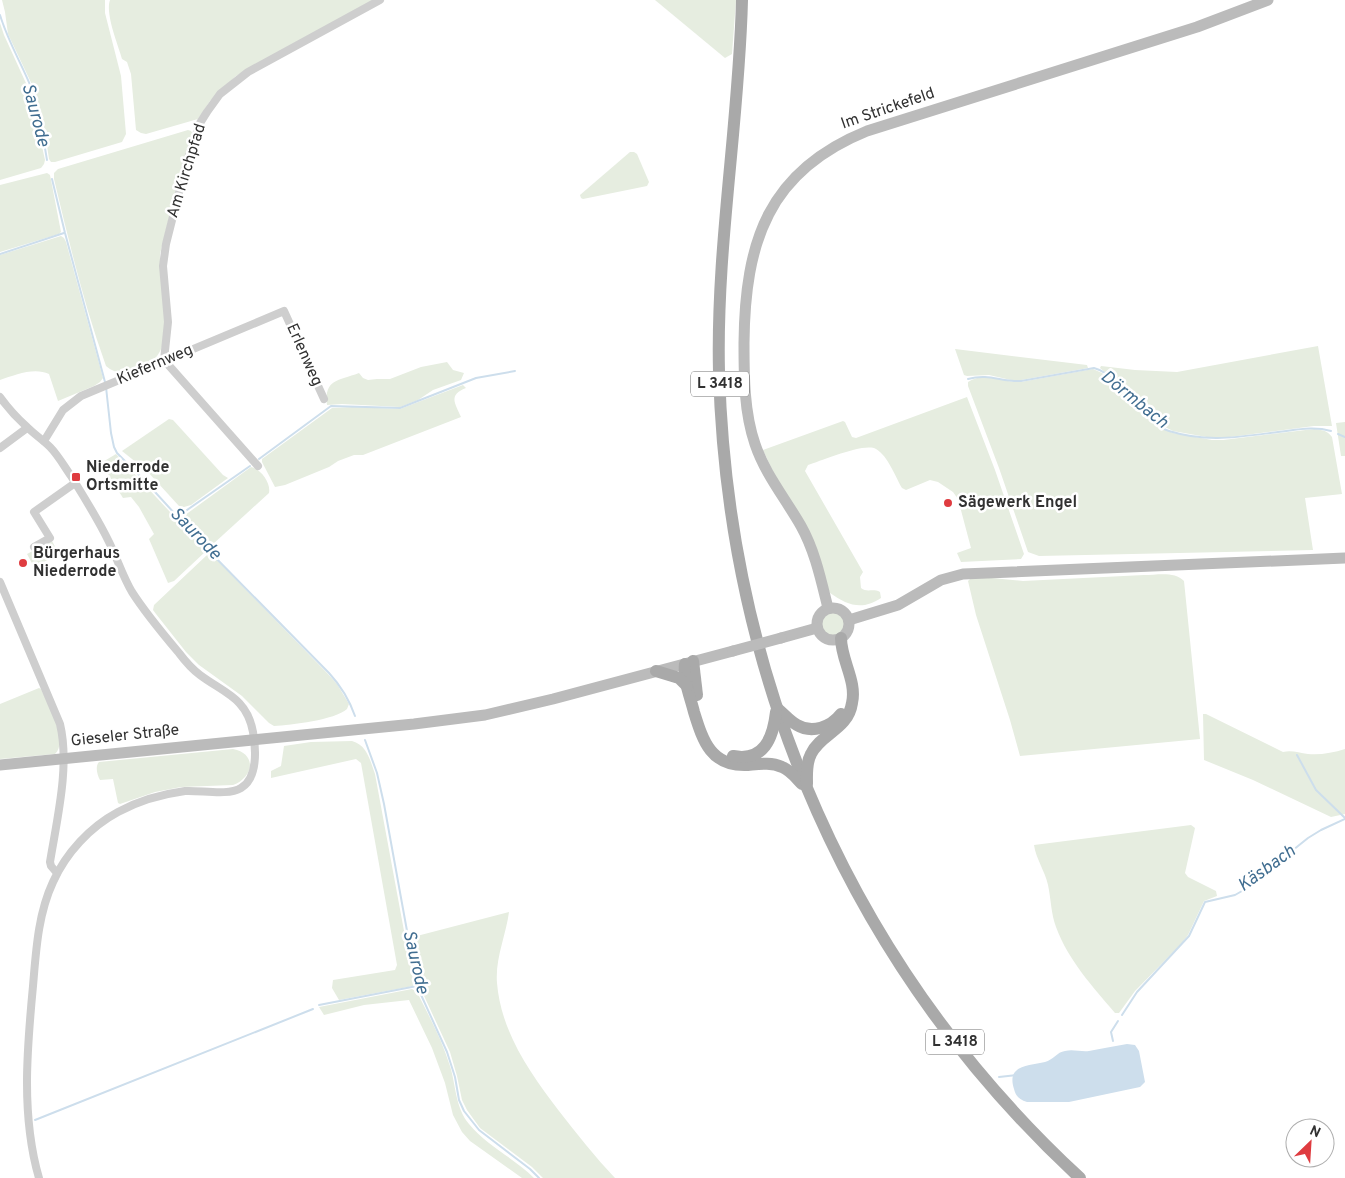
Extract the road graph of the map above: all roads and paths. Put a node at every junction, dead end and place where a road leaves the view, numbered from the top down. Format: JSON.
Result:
{"nodes":[{"id":1,"x":380,"y":0,"type":"edge"},
{"id":2,"x":742,"y":0,"type":"edge"},
{"id":3,"x":1268,"y":0,"type":"edge"},
{"id":4,"x":284,"y":312,"type":"joint"},
{"id":5,"x":164,"y":360,"type":"junction"},
{"id":6,"x":0,"y":397,"type":"edge"},
{"id":7,"x":324,"y":399,"type":"dead end"},
{"id":8,"x":27,"y":428,"type":"junction"},
{"id":9,"x":44,"y":441,"type":"junction"},
{"id":10,"x":0,"y":448,"type":"edge"},
{"id":11,"x":258,"y":466,"type":"dead end"},
{"id":12,"x":75,"y":483,"type":"junction"},
{"id":13,"x":34,"y":547,"type":"dead end"},
{"id":14,"x":1345,"y":558,"type":"edge"},
{"id":15,"x":0,"y":582,"type":"edge"},
{"id":16,"x":828,"y":608,"type":"junction"},
{"id":17,"x":849,"y":620,"type":"junction"},
{"id":18,"x":816,"y":628,"type":"junction"},
{"id":19,"x":836,"y":639,"type":"junction"},
{"id":20,"x":689,"y":662,"type":"junction"},
{"id":21,"x":656,"y":671,"type":"junction"},
{"id":22,"x":687,"y":686,"type":"junction"},
{"id":23,"x":776,"y":707,"type":"junction"},
{"id":24,"x":253,"y":740,"type":"junction"},
{"id":25,"x":64,"y":759,"type":"junction"},
{"id":26,"x":0,"y":765,"type":"edge"},
{"id":27,"x":807,"y":790,"type":"junction"},
{"id":28,"x":57,"y":873,"type":"junction"},
{"id":29,"x":39,"y":1178,"type":"edge"},
{"id":30,"x":1080,"y":1178,"type":"edge"}],
"edges":[{"from":1,"to":5,"type":"street","name":"Am Kirchpfad"},
{"from":2,"to":23,"type":"main road","number":"L 3418"},
{"from":3,"to":16,"type":"main road","name":"Im Strickefeld"},
{"from":4,"to":5,"type":"street","name":"Kiefernweg"},
{"from":4,"to":7,"type":"street","name":"Erlenweg"},
{"from":5,"to":9,"type":"street","name":"Kiefernweg"},
{"from":5,"to":11,"type":"street"},
{"from":6,"to":8,"type":"street"},
{"from":8,"to":9,"type":"street"},
{"from":8,"to":10,"type":"street"},
{"from":9,"to":12,"type":"street"},
{"from":12,"to":13,"type":"street"},
{"from":12,"to":24,"type":"street"},
{"from":14,"to":17,"type":"main road"},
{"from":15,"to":25,"type":"street"},
{"from":16,"to":17,"type":"main road"},
{"from":16,"to":18,"type":"main road"},
{"from":17,"to":19,"type":"main road"},
{"from":18,"to":19,"type":"main road"},
{"from":18,"to":20,"type":"main road","name":"Gieseler Straße","bridge":true},
{"from":19,"to":23,"type":"main road"},
{"from":19,"to":27,"type":"main road","number":"L 3418"},
{"from":20,"to":21,"type":"main road","name":"Gieseler Straße"},
{"from":20,"to":22,"type":"main road","number":"L 3418"},
{"from":20,"to":23,"type":"main road","number":"L 3418"},
{"from":21,"to":22,"type":"main road"},
{"from":21,"to":24,"type":"main road","name":"Gieseler Straße"},
{"from":22,"to":27,"type":"main road","number":"L 3418"},
{"from":23,"to":27,"type":"main road","number":"L 3418"},
{"from":24,"to":25,"type":"main road","name":"Gieseler Straße"},
{"from":24,"to":28,"type":"street"},
{"from":25,"to":26,"type":"main road","name":"Gieseler Straße"},
{"from":25,"to":28,"type":"street"},
{"from":27,"to":30,"type":"main road","number":"L 3418"},
{"from":28,"to":29,"type":"street"}]}
